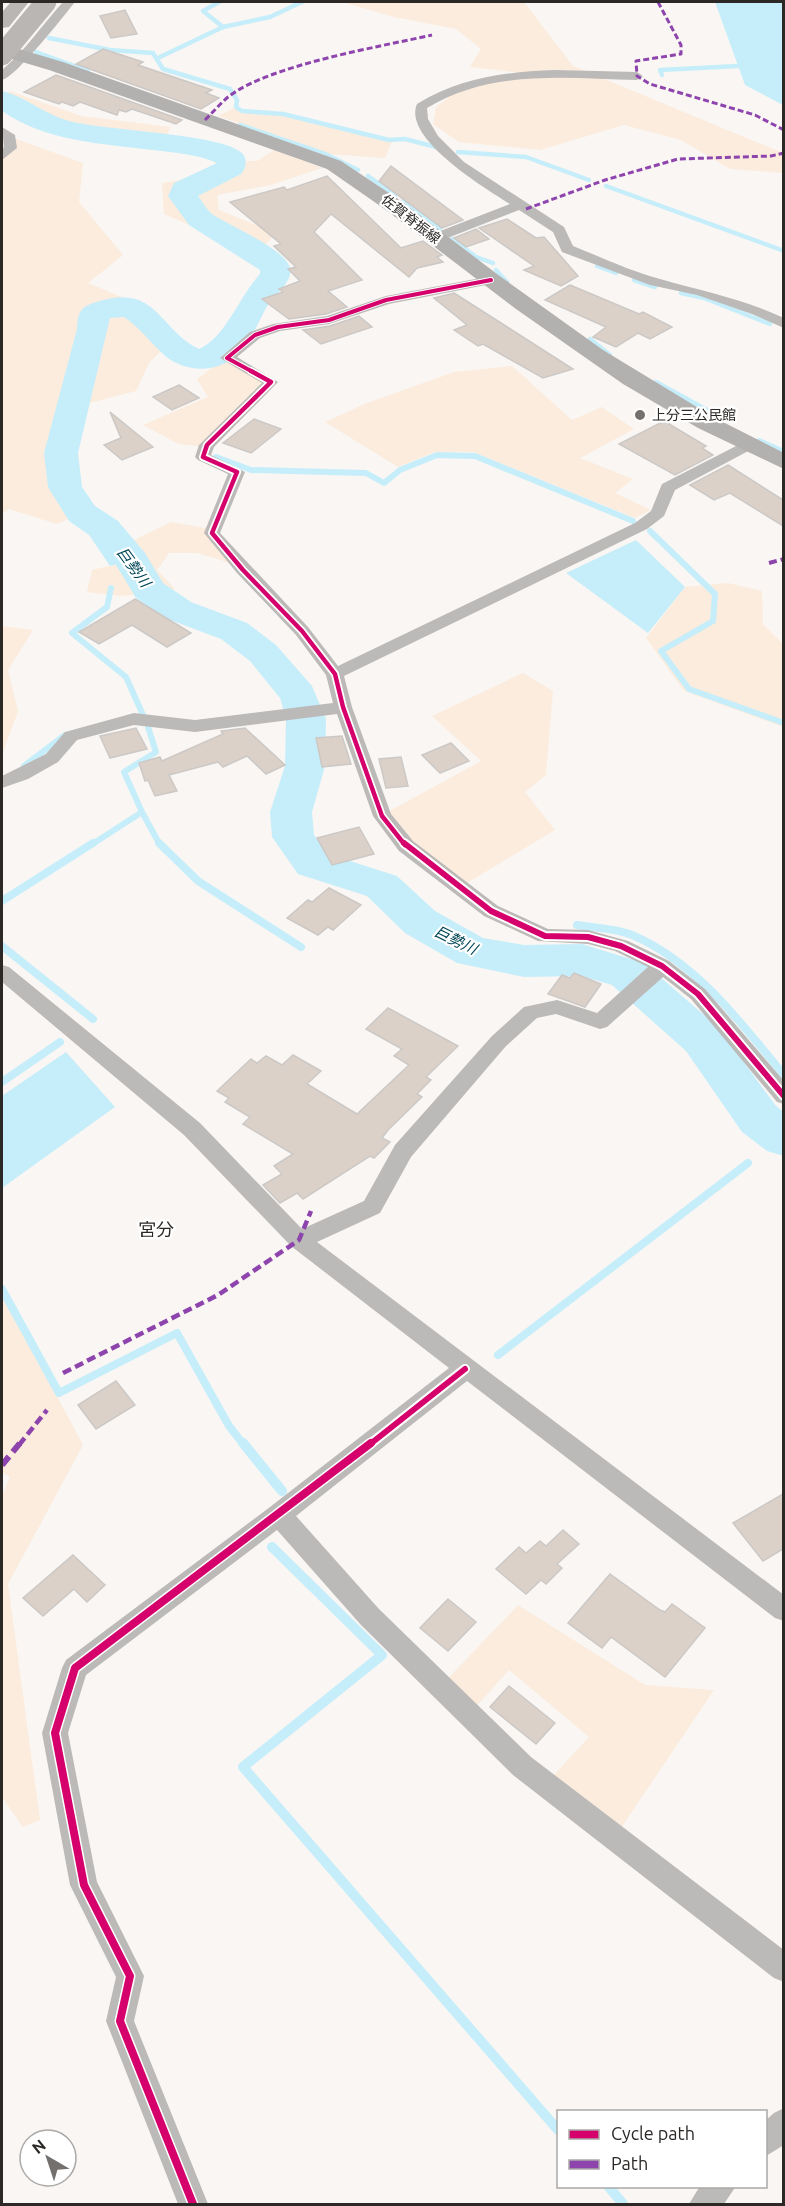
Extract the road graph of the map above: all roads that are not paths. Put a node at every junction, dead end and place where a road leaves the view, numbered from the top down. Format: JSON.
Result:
{"nodes":[{"id":1,"x":20,"y":2,"type":"edge"},
{"id":2,"x":46,"y":2,"type":"edge"},
{"id":3,"x":69,"y":2,"type":"edge"},
{"id":4,"x":2,"y":23,"type":"edge"},
{"id":5,"x":2,"y":50,"type":"edge"},
{"id":6,"x":2,"y":55,"type":"edge"},
{"id":7,"x":26,"y":56,"type":"junction"},
{"id":8,"x":2,"y":76,"type":"edge"},
{"id":9,"x":637,"y":76,"type":"dead end"},
{"id":10,"x":2,"y":131,"type":"edge"},
{"id":11,"x":2,"y":156,"type":"edge"},
{"id":12,"x":520,"y":205,"type":"junction"},
{"id":13,"x":435,"y":238,"type":"junction"},
{"id":14,"x":491,"y":280,"type":"junction"},
{"id":15,"x":783,"y":324,"type":"edge"},
{"id":16,"x":747,"y":446,"type":"junction"},
{"id":17,"x":783,"y":462,"type":"edge"},
{"id":18,"x":335,"y":674,"type":"junction"},
{"id":19,"x":336,"y":708,"type":"junction"},
{"id":20,"x":2,"y":782,"type":"edge"},
{"id":21,"x":662,"y":966,"type":"junction"},
{"id":22,"x":2,"y":972,"type":"edge"},
{"id":23,"x":783,"y":1096,"type":"edge"},
{"id":24,"x":299,"y":1240,"type":"junction"},
{"id":25,"x":465,"y":1369,"type":"junction"},
{"id":26,"x":279,"y":1515,"type":"junction"},
{"id":27,"x":783,"y":1610,"type":"edge"},
{"id":28,"x":783,"y":1968,"type":"edge"},
{"id":29,"x":783,"y":2122,"type":"edge"},
{"id":30,"x":767,"y":2139,"type":"edge"},
{"id":31,"x":720,"y":2188,"type":"edge"},
{"id":32,"x":193,"y":2205,"type":"edge"},
{"id":33,"x":704,"y":2205,"type":"edge"}],
"edges":[{"from":1,"to":4,"type":"highway"},
{"from":2,"to":6,"type":"highway","bridge":true},
{"from":3,"to":7,"type":"street"},
{"from":5,"to":7,"type":"main road","name":"佐賀脊振線"},
{"from":7,"to":8,"type":"street"},
{"from":7,"to":13,"type":"main road","name":"佐賀脊振線"},
{"from":9,"to":12,"type":"street"},
{"from":10,"to":11,"type":"street"},
{"from":12,"to":13,"type":"street"},
{"from":12,"to":15,"type":"street"},
{"from":13,"to":14,"type":"main road","name":"佐賀脊振線"},
{"from":14,"to":16,"type":"main road","name":"佐賀脊振線"},
{"from":14,"to":18,"type":"street"},
{"from":16,"to":17,"type":"main road","name":"佐賀脊振線"},
{"from":16,"to":18,"type":"street"},
{"from":18,"to":19,"type":"street"},
{"from":19,"to":20,"type":"street"},
{"from":19,"to":21,"type":"street"},
{"from":21,"to":23,"type":"street"},
{"from":21,"to":24,"type":"street"},
{"from":22,"to":24,"type":"street"},
{"from":24,"to":25,"type":"street"},
{"from":25,"to":26,"type":"street"},
{"from":25,"to":27,"type":"street"},
{"from":26,"to":28,"type":"street"},
{"from":26,"to":32,"type":"street"},
{"from":29,"to":30,"type":"street"},
{"from":31,"to":33,"type":"street"}]}
